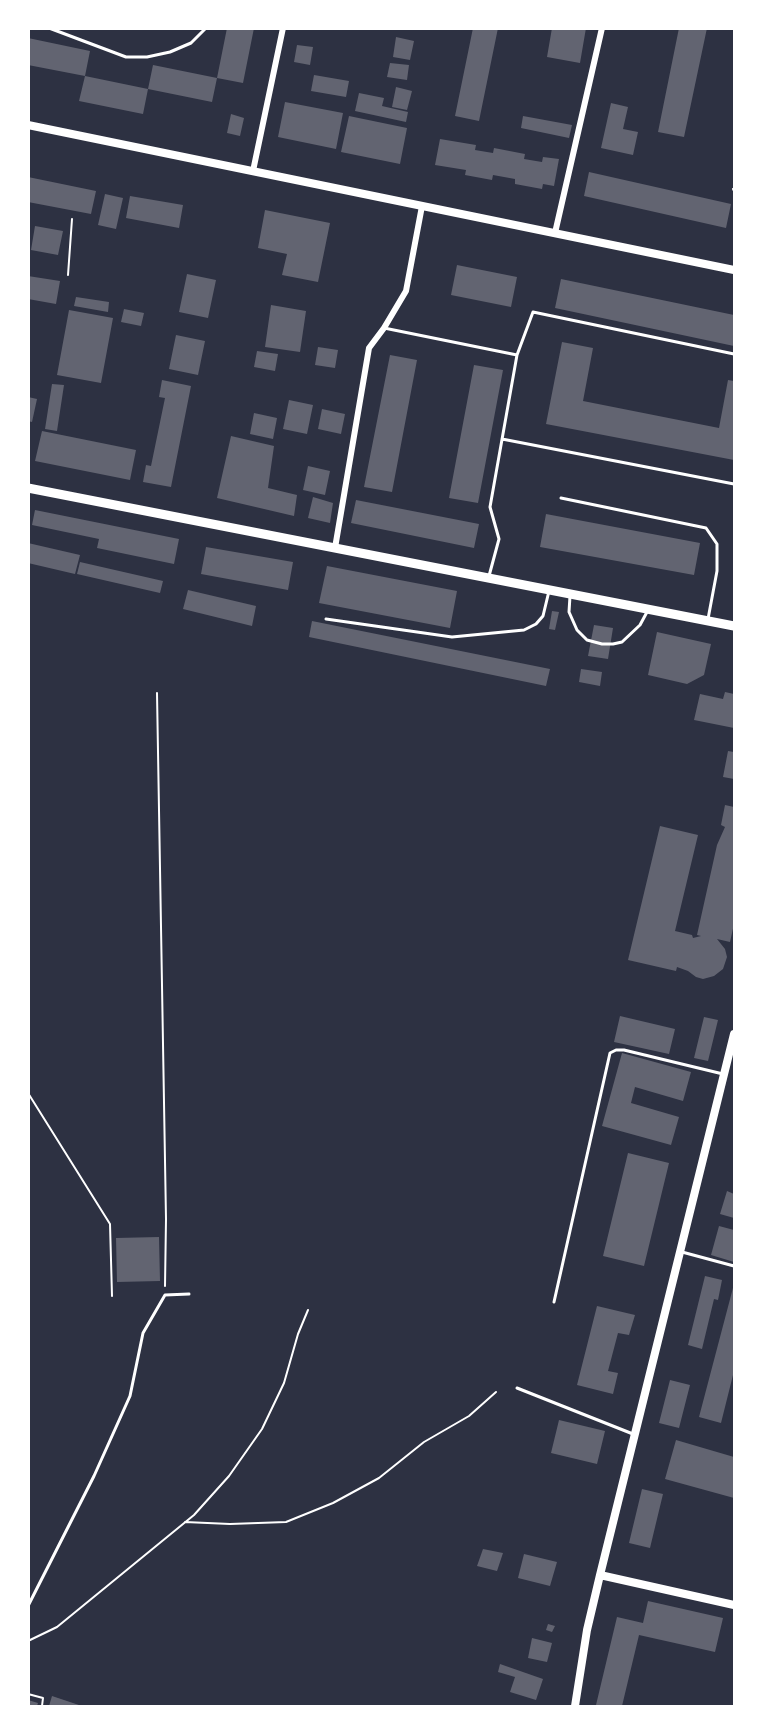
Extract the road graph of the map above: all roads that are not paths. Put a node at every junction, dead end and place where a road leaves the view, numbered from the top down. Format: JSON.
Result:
{"nodes":[{"id":1,"x":49,"y":28,"type":"edge"},
{"id":2,"x":206,"y":28,"type":"edge"},
{"id":3,"x":284,"y":28,"type":"edge"},
{"id":4,"x":602,"y":28,"type":"edge"},
{"id":5,"x":28,"y":125,"type":"edge"},
{"id":6,"x":253,"y":171,"type":"junction"},
{"id":7,"x":422,"y":206,"type":"junction"},
{"id":8,"x":555,"y":233,"type":"junction"},
{"id":9,"x":735,"y":270,"type":"edge"},
{"id":10,"x":384,"y":328,"type":"junction"},
{"id":11,"x":735,"y":354,"type":"edge"},
{"id":12,"x":517,"y":355,"type":"junction"},
{"id":13,"x":502,"y":439,"type":"junction"},
{"id":14,"x":735,"y":484,"type":"edge"},
{"id":15,"x":28,"y":488,"type":"edge"},
{"id":16,"x":561,"y":498,"type":"dead end"},
{"id":17,"x":335,"y":548,"type":"junction"},
{"id":18,"x":489,"y":578,"type":"junction"},
{"id":19,"x":549,"y":590,"type":"junction"},
{"id":20,"x":570,"y":594,"type":"junction"},
{"id":21,"x":648,"y":609,"type":"junction"},
{"id":22,"x":326,"y":619,"type":"dead end"},
{"id":23,"x":708,"y":621,"type":"junction"},
{"id":24,"x":735,"y":626,"type":"edge"},
{"id":25,"x":735,"y":1034,"type":"edge"},
{"id":26,"x":724,"y":1075,"type":"junction"},
{"id":27,"x":680,"y":1251,"type":"junction"},
{"id":28,"x":735,"y":1266,"type":"edge"},
{"id":29,"x":189,"y":1294,"type":"dead end"},
{"id":30,"x":554,"y":1302,"type":"dead end"},
{"id":31,"x":517,"y":1388,"type":"dead end"},
{"id":32,"x":634,"y":1435,"type":"junction"},
{"id":33,"x":600,"y":1575,"type":"junction"},
{"id":34,"x":735,"y":1605,"type":"edge"},
{"id":35,"x":28,"y":1606,"type":"edge"},
{"id":36,"x":575,"y":1707,"type":"edge"}],
"edges":[{"from":1,"to":2,"type":"lane"},
{"from":3,"to":6,"type":"street"},
{"from":4,"to":8,"type":"street"},
{"from":5,"to":6,"type":"street"},
{"from":6,"to":7,"type":"street"},
{"from":7,"to":8,"type":"street"},
{"from":7,"to":10,"type":"street"},
{"from":8,"to":9,"type":"street"},
{"from":10,"to":12,"type":"lane"},
{"from":10,"to":17,"type":"street"},
{"from":11,"to":12,"type":"lane"},
{"from":12,"to":13,"type":"lane"},
{"from":13,"to":14,"type":"lane"},
{"from":13,"to":18,"type":"lane"},
{"from":15,"to":17,"type":"main road"},
{"from":16,"to":23,"type":"lane"},
{"from":17,"to":18,"type":"main road"},
{"from":18,"to":19,"type":"main road"},
{"from":19,"to":20,"type":"main road"},
{"from":19,"to":22,"type":"lane"},
{"from":20,"to":21,"type":"main road"},
{"from":20,"to":21,"type":"lane"},
{"from":21,"to":23,"type":"main road"},
{"from":23,"to":24,"type":"main road"},
{"from":25,"to":26,"type":"street"},
{"from":26,"to":27,"type":"street"},
{"from":26,"to":30,"type":"lane"},
{"from":27,"to":28,"type":"lane"},
{"from":27,"to":32,"type":"street"},
{"from":29,"to":35,"type":"lane"},
{"from":31,"to":32,"type":"lane"},
{"from":32,"to":33,"type":"street"},
{"from":33,"to":34,"type":"street"},
{"from":33,"to":36,"type":"street"}]}
